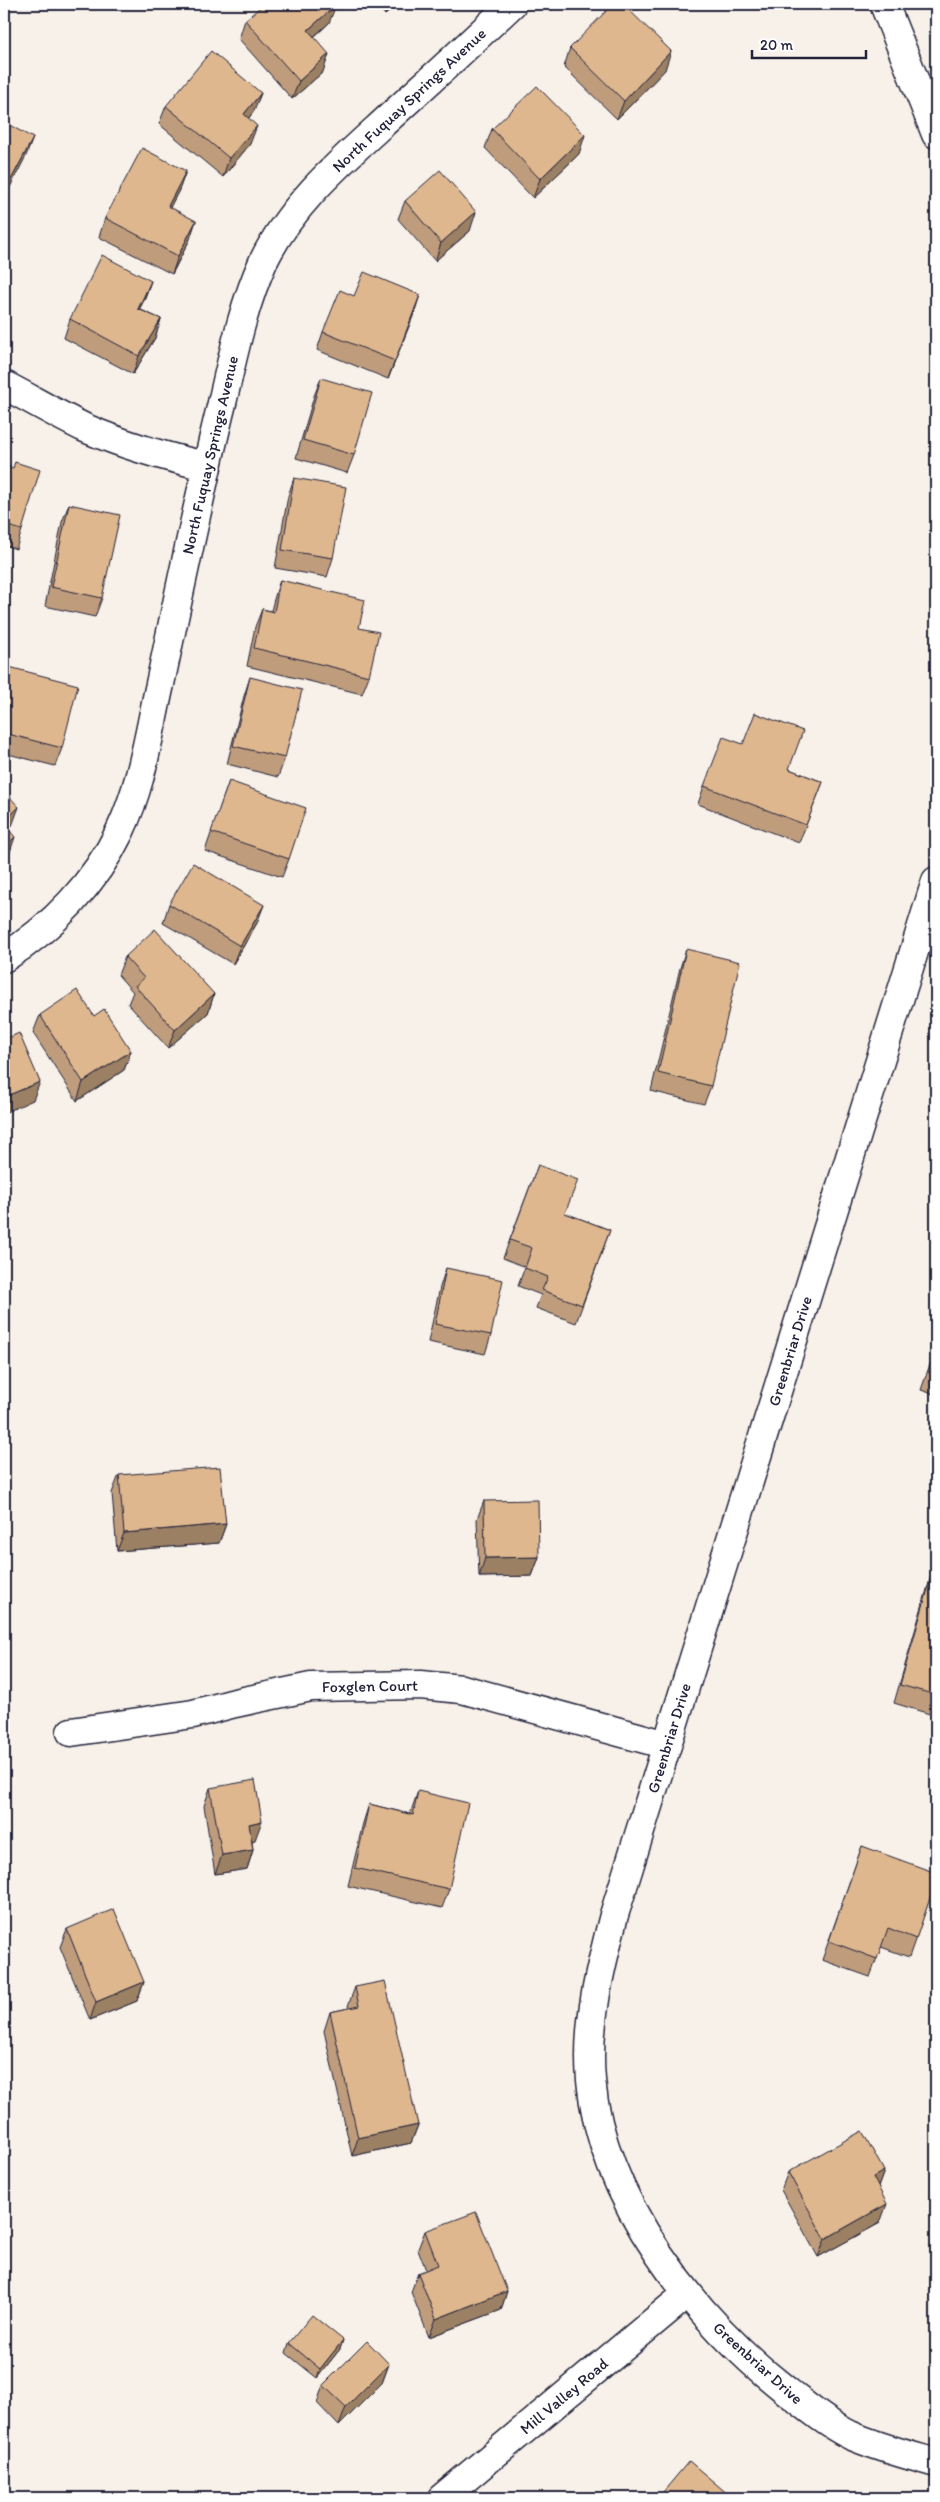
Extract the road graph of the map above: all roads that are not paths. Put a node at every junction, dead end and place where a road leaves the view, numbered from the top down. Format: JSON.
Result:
{"nodes":[{"id":1,"x":512,"y":4,"type":"edge"},
{"id":2,"x":884,"y":4,"type":"edge"},
{"id":3,"x":936,"y":134,"type":"edge"},
{"id":4,"x":4,"y":385,"type":"edge"},
{"id":5,"x":206,"y":466,"type":"junction"},
{"id":6,"x":936,"y":881,"type":"edge"},
{"id":7,"x":4,"y":958,"type":"edge"},
{"id":8,"x":71,"y":1732,"type":"dead end"},
{"id":9,"x":667,"y":1745,"type":"junction"},
{"id":10,"x":687,"y":2294,"type":"junction"},
{"id":11,"x":936,"y":2464,"type":"edge"},
{"id":12,"x":442,"y":2498,"type":"edge"}],
"edges":[{"from":1,"to":5,"type":"street","name":"North Fuquay Springs Avenue"},
{"from":2,"to":3,"type":"street"},
{"from":4,"to":5,"type":"street"},
{"from":5,"to":7,"type":"street","name":"North Fuquay Springs Avenue"},
{"from":6,"to":9,"type":"street","name":"Greenbriar Drive"},
{"from":8,"to":9,"type":"street","name":"Foxglen Court"},
{"from":9,"to":10,"type":"street","name":"Greenbriar Drive"},
{"from":10,"to":11,"type":"street","name":"Greenbriar Drive"},
{"from":10,"to":12,"type":"street","name":"Mill Valley Road"}]}
